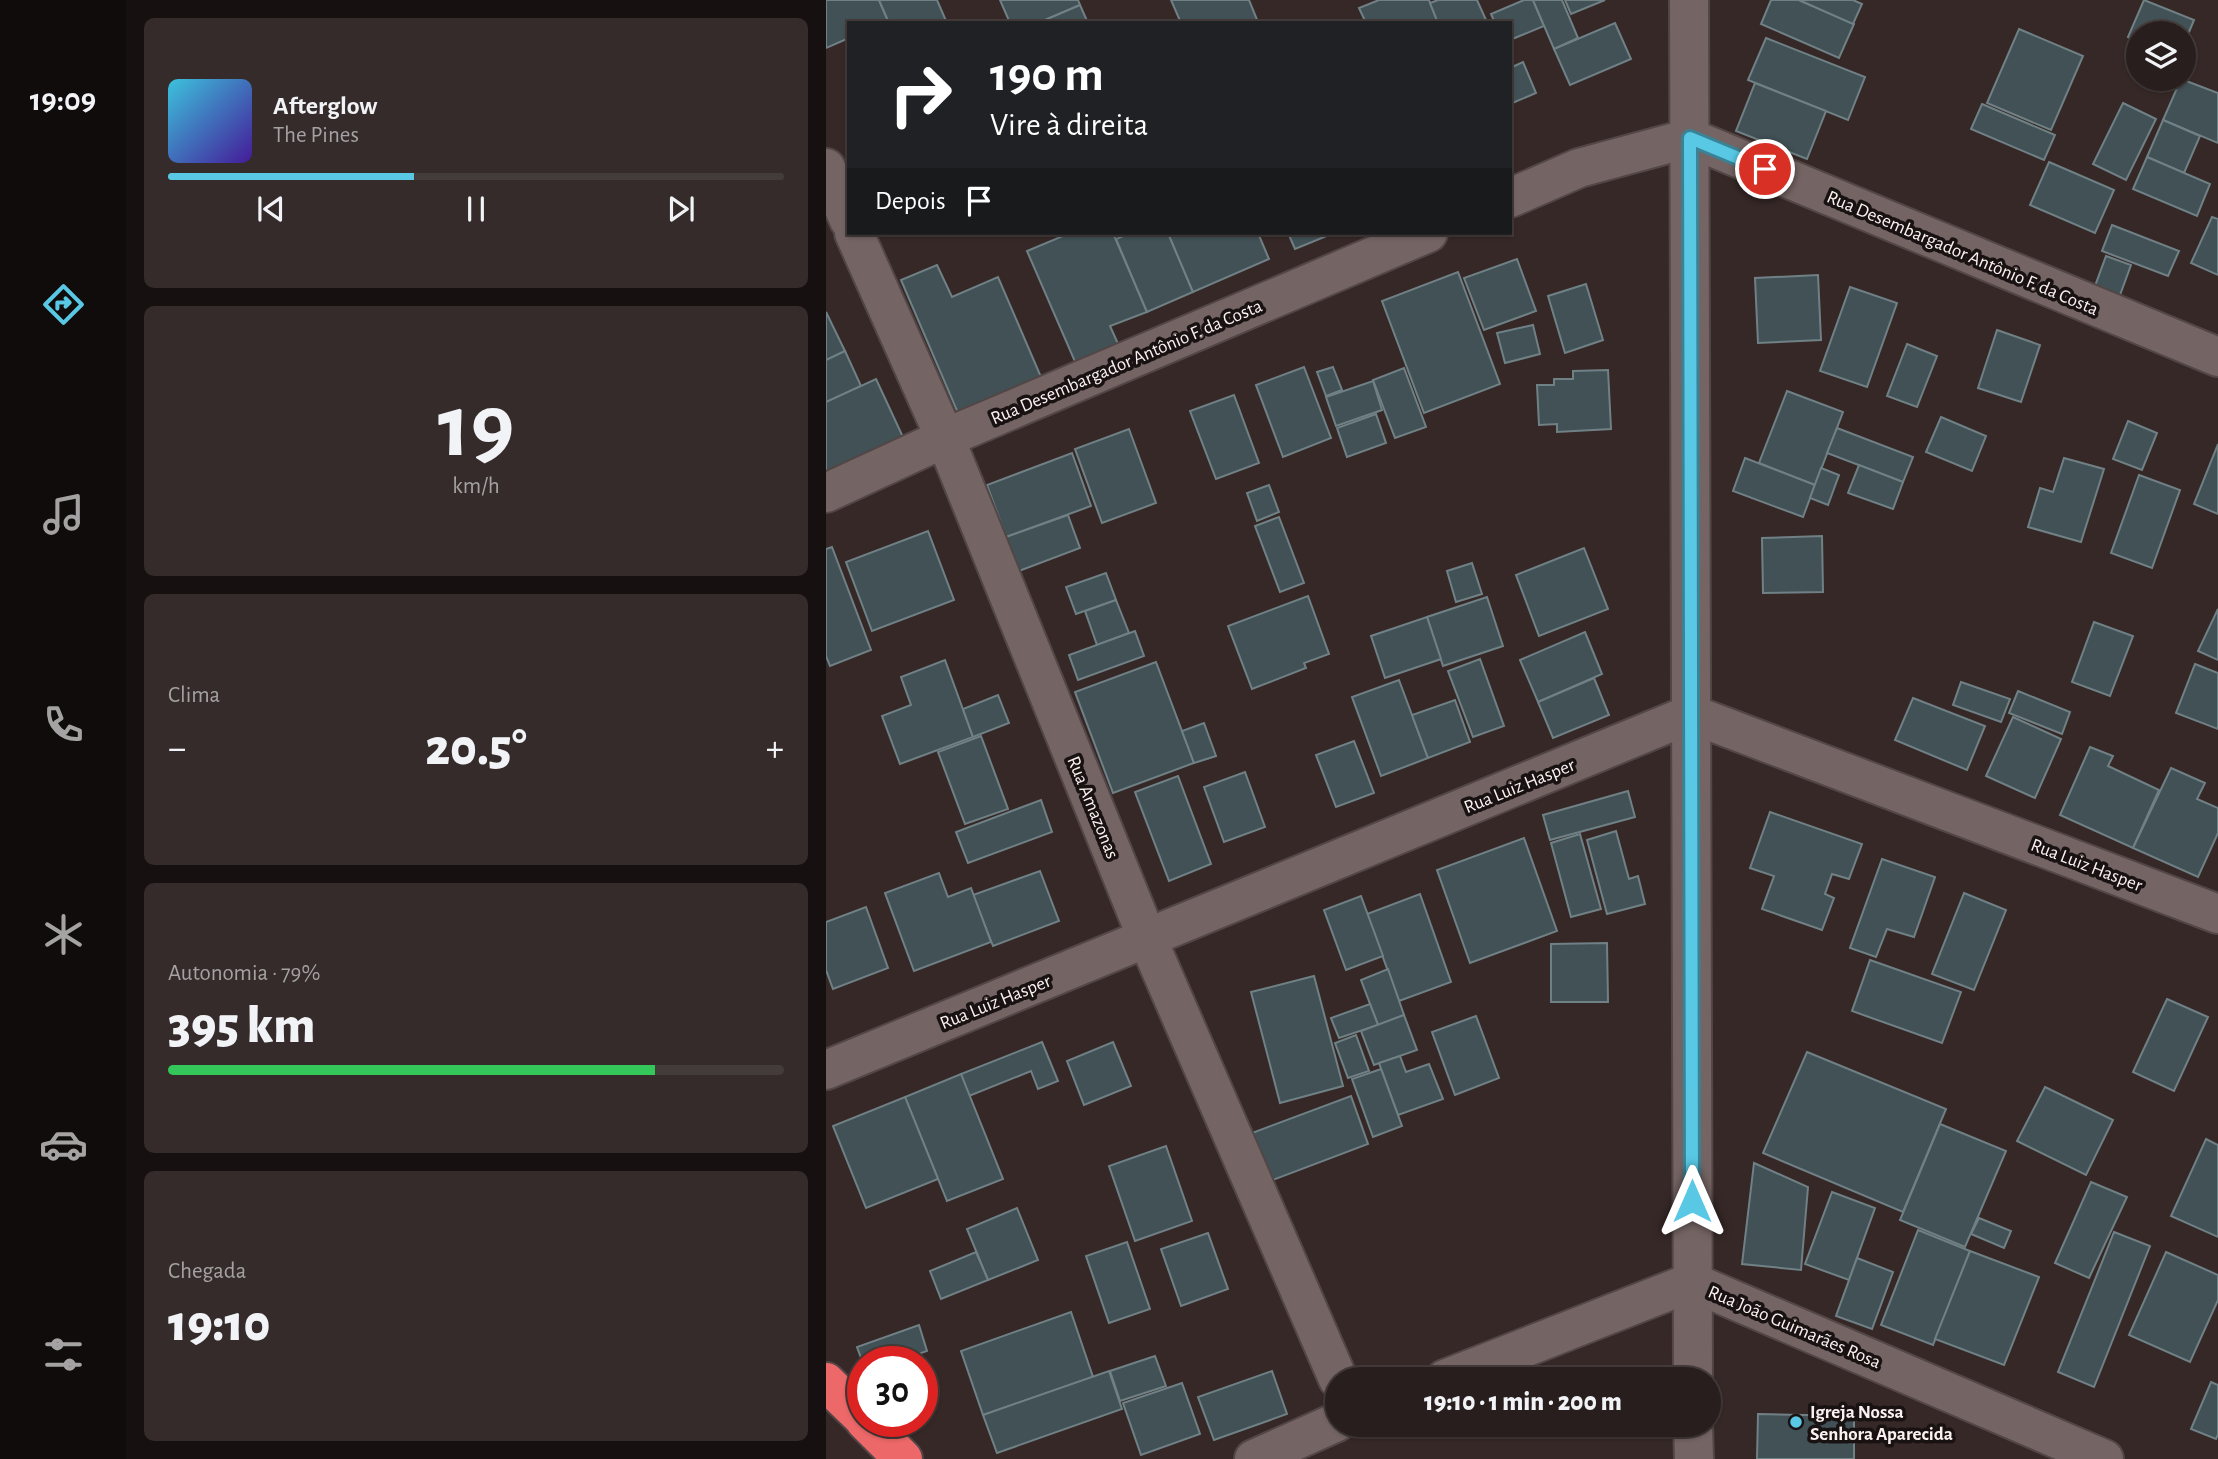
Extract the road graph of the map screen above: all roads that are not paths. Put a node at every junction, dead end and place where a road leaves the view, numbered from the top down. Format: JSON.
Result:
{"nodes":[{"id":1,"x":1689,"y":0,"type":"edge"},
{"id":2,"x":1690,"y":138,"type":"junction"},
{"id":3,"x":826,"y":168,"type":"edge"},
{"id":4,"x":1512,"y":197,"type":"edge"},
{"id":5,"x":847,"y":215,"type":"edge"},
{"id":6,"x":855,"y":235,"type":"edge"},
{"id":7,"x":1423,"y":235,"type":"edge"},
{"id":8,"x":2218,"y":357,"type":"edge"},
{"id":9,"x":945,"y":438,"type":"junction"},
{"id":10,"x":826,"y":493,"type":"edge"},
{"id":11,"x":1691,"y":714,"type":"junction"},
{"id":12,"x":2218,"y":914,"type":"edge"},
{"id":13,"x":1147,"y":938,"type":"junction"},
{"id":14,"x":826,"y":1070,"type":"edge"},
{"id":15,"x":1692,"y":1282,"type":"junction"},
{"id":16,"x":1333,"y":1367,"type":"edge"},
{"id":17,"x":1476,"y":1367,"type":"edge"},
{"id":18,"x":1693,"y":1367,"type":"edge"},
{"id":19,"x":826,"y":1382,"type":"edge"},
{"id":20,"x":847,"y":1403,"type":"edge"},
{"id":21,"x":1325,"y":1427,"type":"edge"},
{"id":22,"x":881,"y":1437,"type":"edge"},
{"id":23,"x":1693,"y":1437,"type":"edge"},
{"id":24,"x":904,"y":1459,"type":"edge"},
{"id":25,"x":1254,"y":1459,"type":"edge"},
{"id":26,"x":1693,"y":1459,"type":"edge"},
{"id":27,"x":2104,"y":1459,"type":"edge"}],
"edges":[{"from":1,"to":2,"type":"street"},
{"from":2,"to":4,"type":"street"},
{"from":2,"to":8,"type":"street","name":"Rua Desembargador Antônio F. da Costa"},
{"from":2,"to":11,"type":"street"},
{"from":3,"to":5,"type":"street"},
{"from":6,"to":9,"type":"street","name":"Rua Amazonas"},
{"from":7,"to":9,"type":"street","name":"Rua Desembargador Antônio F. da Costa"},
{"from":9,"to":10,"type":"street","name":"Rua Desembargador Antônio F. da Costa"},
{"from":9,"to":13,"type":"street","name":"Rua Amazonas"},
{"from":11,"to":12,"type":"street","name":"Rua Luiz Hasper"},
{"from":11,"to":13,"type":"street","name":"Rua Luiz Hasper"},
{"from":11,"to":15,"type":"street"},
{"from":13,"to":14,"type":"street","name":"Rua Luiz Hasper"},
{"from":13,"to":16,"type":"street","name":"Rua Amazonas"},
{"from":15,"to":17,"type":"street","name":"Rua João Guimarães Rosa"},
{"from":15,"to":18,"type":"street"},
{"from":15,"to":27,"type":"street","name":"Rua João Guimarães Rosa"},
{"from":19,"to":20,"type":"highway"},
{"from":21,"to":25,"type":"street"},
{"from":22,"to":24,"type":"highway"},
{"from":23,"to":26,"type":"street"}]}
